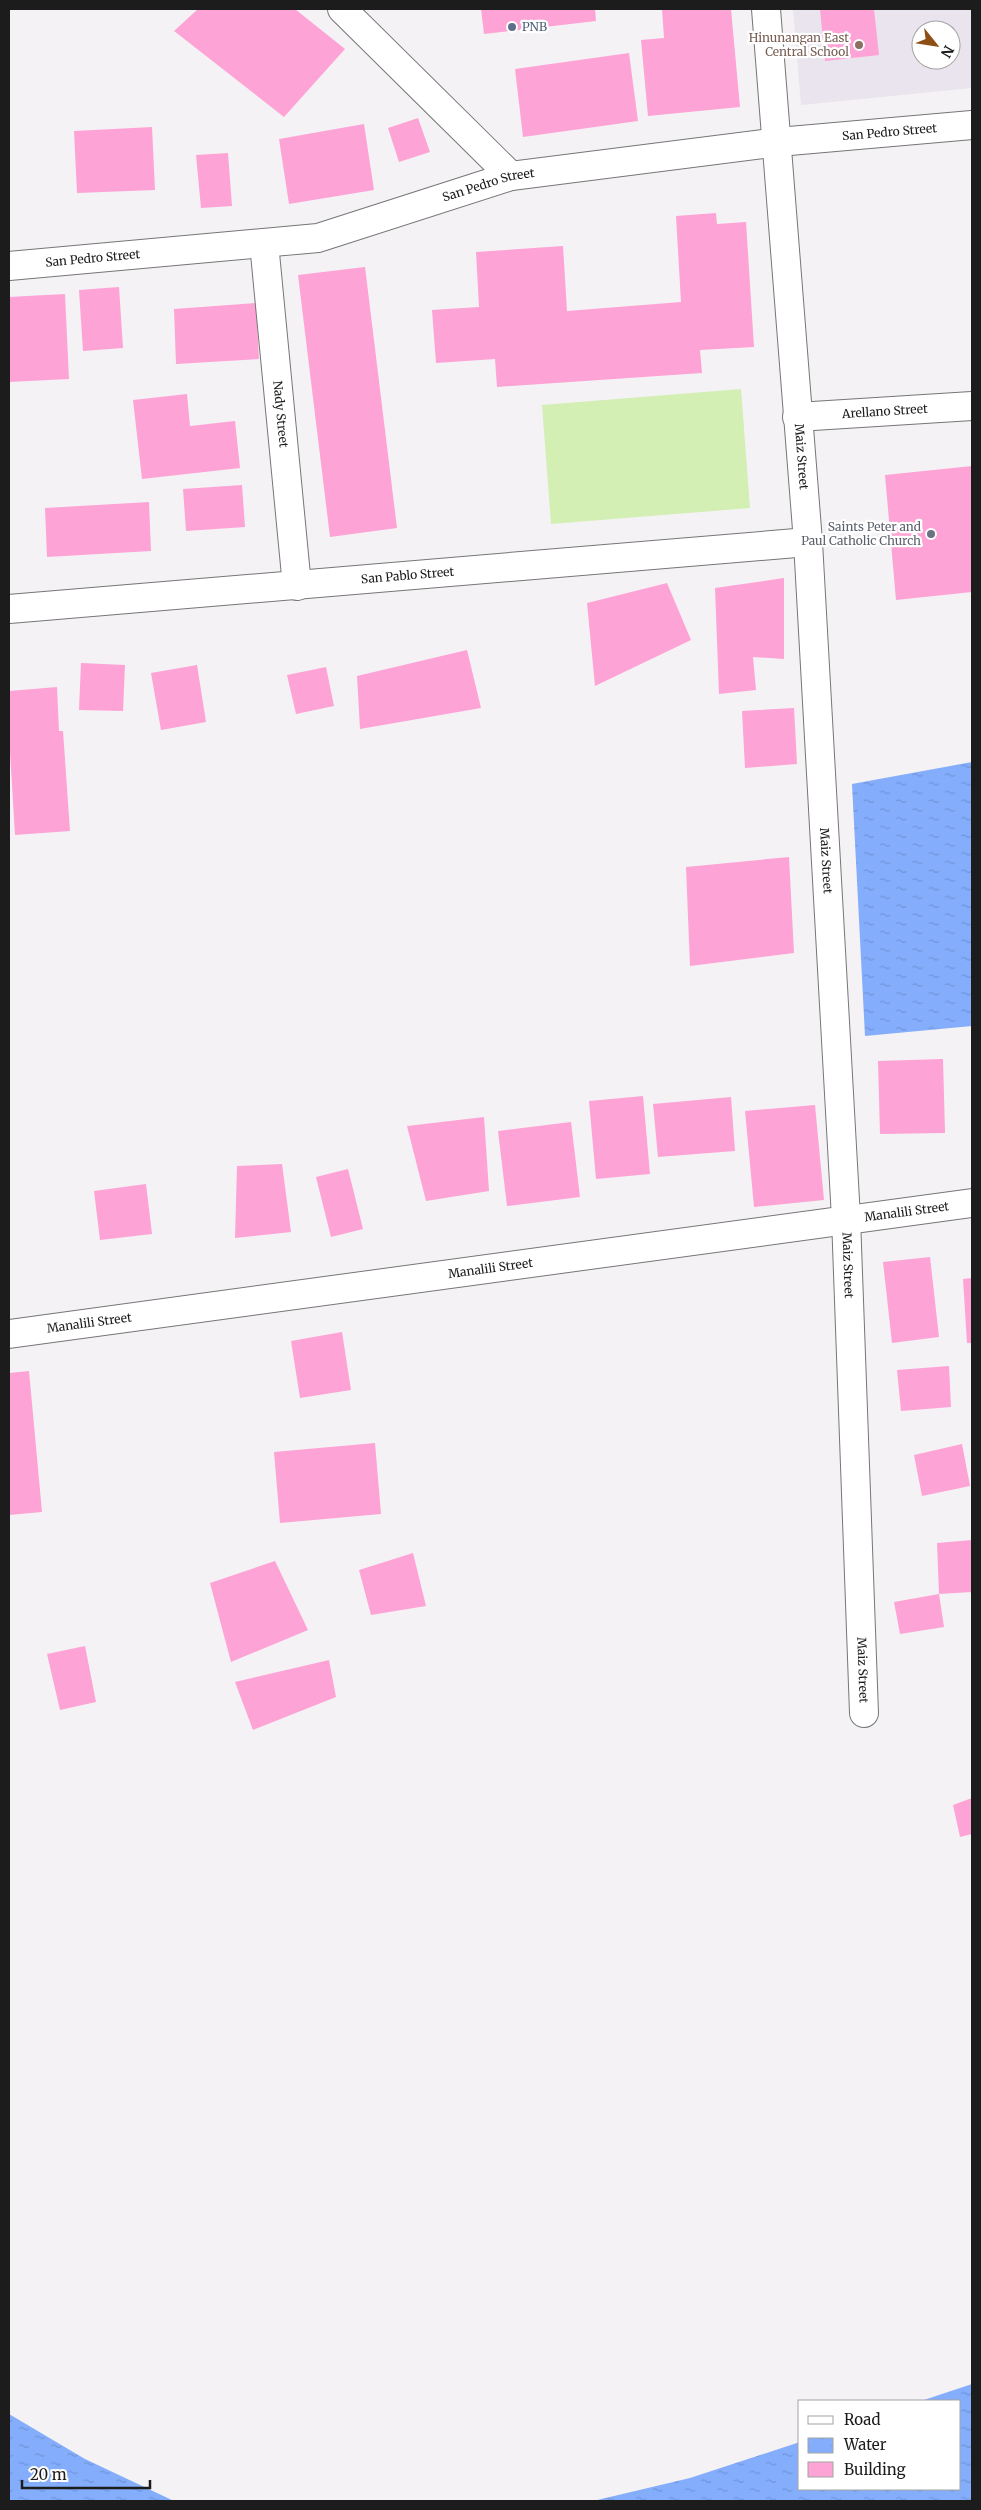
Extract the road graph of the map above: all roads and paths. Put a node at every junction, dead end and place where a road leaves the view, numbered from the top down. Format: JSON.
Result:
{"nodes":[{"id":1,"x":342,"y":9,"type":"edge"},
{"id":2,"x":766,"y":9,"type":"edge"},
{"id":3,"x":972,"y":124,"type":"edge"},
{"id":4,"x":778,"y":142,"type":"junction"},
{"id":5,"x":511,"y":176,"type":"junction"},
{"id":6,"x":264,"y":243,"type":"junction"},
{"id":7,"x":9,"y":266,"type":"edge"},
{"id":8,"x":972,"y":406,"type":"edge"},
{"id":9,"x":798,"y":417,"type":"junction"},
{"id":10,"x":808,"y":542,"type":"junction"},
{"id":11,"x":297,"y":586,"type":"junction"},
{"id":12,"x":9,"y":609,"type":"edge"},
{"id":13,"x":972,"y":1203,"type":"edge"},
{"id":14,"x":846,"y":1218,"type":"junction"},
{"id":15,"x":9,"y":1334,"type":"edge"},
{"id":16,"x":864,"y":1713,"type":"dead end"}],
"edges":[{"from":1,"to":5,"type":"street"},
{"from":2,"to":4,"type":"street","name":"Maiz Street"},
{"from":3,"to":4,"type":"street","name":"San Pedro Street"},
{"from":4,"to":5,"type":"street","name":"San Pedro Street"},
{"from":4,"to":9,"type":"street","name":"Maiz Street"},
{"from":5,"to":6,"type":"street","name":"San Pedro Street"},
{"from":6,"to":7,"type":"street","name":"San Pedro Street"},
{"from":6,"to":11,"type":"street","name":"Nady Street"},
{"from":8,"to":9,"type":"street","name":"Arellano Street"},
{"from":9,"to":10,"type":"street","name":"Maiz Street"},
{"from":10,"to":11,"type":"street","name":"San Pablo Street"},
{"from":10,"to":14,"type":"street","name":"Maiz Street"},
{"from":11,"to":12,"type":"street","name":"San Pablo Street"},
{"from":13,"to":14,"type":"street","name":"Manalili Street"},
{"from":14,"to":15,"type":"street","name":"Manalili Street"},
{"from":14,"to":16,"type":"street","name":"Maiz Street"}]}
